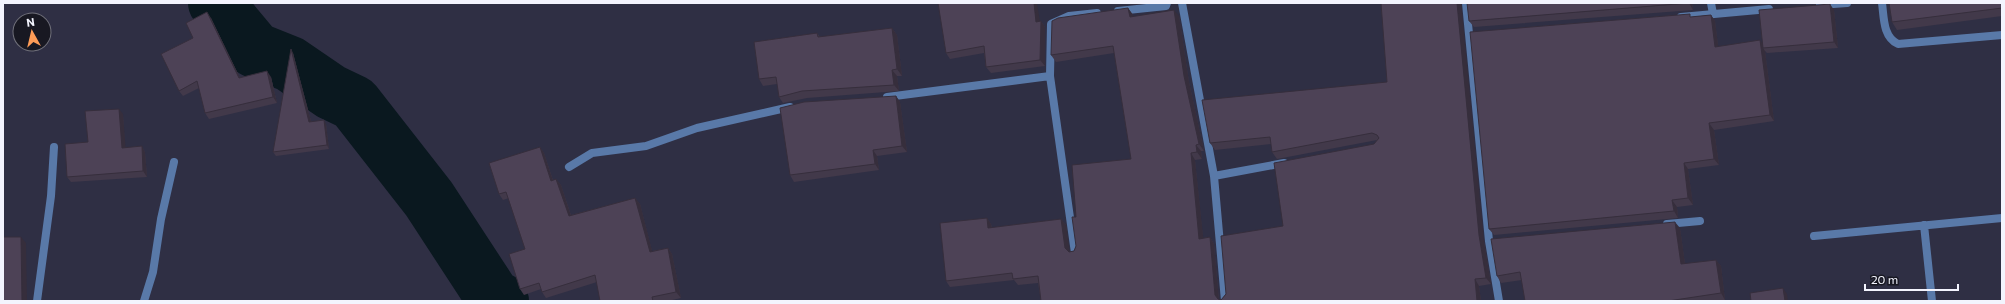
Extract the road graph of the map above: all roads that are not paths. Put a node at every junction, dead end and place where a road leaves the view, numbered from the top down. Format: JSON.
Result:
{"nodes":[{"id":1,"x":1168,"y":3,"type":"edge"},
{"id":2,"x":1182,"y":3,"type":"edge"},
{"id":3,"x":1466,"y":3,"type":"edge"},
{"id":4,"x":1711,"y":3,"type":"edge"},
{"id":5,"x":1847,"y":3,"type":"edge"},
{"id":6,"x":1882,"y":3,"type":"edge"},
{"id":7,"x":1808,"y":6,"type":"edge"},
{"id":8,"x":1776,"y":9,"type":"edge"},
{"id":9,"x":1713,"y":14,"type":"junction"},
{"id":10,"x":1673,"y":17,"type":"edge"},
{"id":11,"x":2002,"y":35,"type":"edge"},
{"id":12,"x":1050,"y":76,"type":"junction"},
{"id":13,"x":875,"y":98,"type":"edge"},
{"id":14,"x":800,"y":105,"type":"edge"},
{"id":15,"x":54,"y":147,"type":"dead end"},
{"id":16,"x":1293,"y":161,"type":"edge"},
{"id":17,"x":174,"y":162,"type":"dead end"},
{"id":18,"x":569,"y":167,"type":"dead end"},
{"id":19,"x":1214,"y":176,"type":"junction"},
{"id":20,"x":2002,"y":218,"type":"edge"},
{"id":21,"x":1700,"y":221,"type":"dead end"},
{"id":22,"x":1661,"y":224,"type":"edge"},
{"id":23,"x":1924,"y":225,"type":"junction"},
{"id":24,"x":1814,"y":236,"type":"dead end"},
{"id":25,"x":1075,"y":253,"type":"edge"},
{"id":26,"x":37,"y":301,"type":"edge"},
{"id":27,"x":144,"y":301,"type":"edge"},
{"id":28,"x":1225,"y":301,"type":"edge"},
{"id":29,"x":1499,"y":301,"type":"edge"},
{"id":30,"x":1932,"y":301,"type":"edge"}],
"edges":[{"from":1,"to":12,"type":"street"},
{"from":2,"to":19,"type":"street"},
{"from":3,"to":29,"type":"street"},
{"from":4,"to":9,"type":"street"},
{"from":5,"to":7,"type":"street"},
{"from":6,"to":11,"type":"street"},
{"from":8,"to":9,"type":"street"},
{"from":9,"to":10,"type":"street"},
{"from":12,"to":13,"type":"street"},
{"from":12,"to":25,"type":"street"},
{"from":14,"to":18,"type":"street"},
{"from":15,"to":26,"type":"street"},
{"from":16,"to":19,"type":"street"},
{"from":17,"to":27,"type":"street"},
{"from":19,"to":28,"type":"street"},
{"from":20,"to":23,"type":"street"},
{"from":21,"to":22,"type":"street"},
{"from":23,"to":24,"type":"street"},
{"from":23,"to":30,"type":"street"}]}
